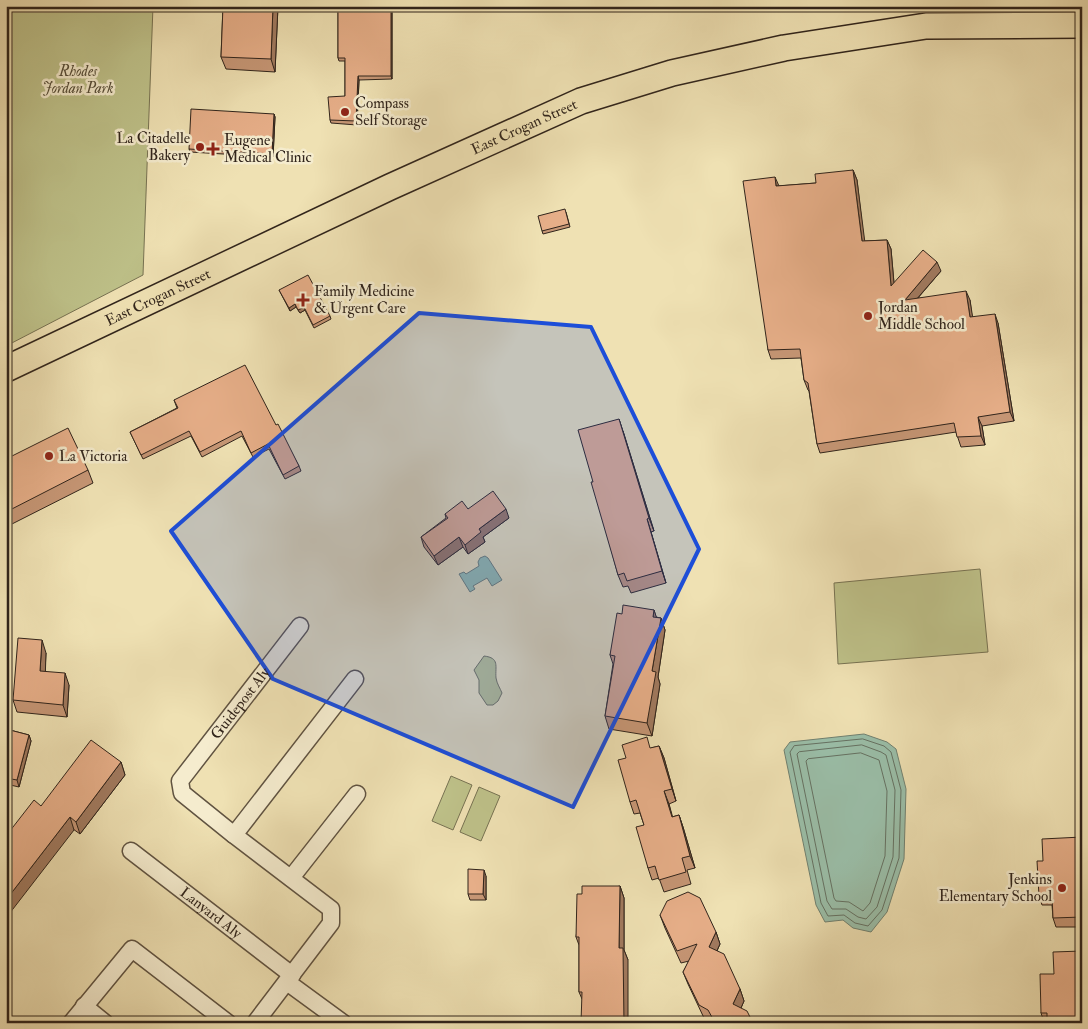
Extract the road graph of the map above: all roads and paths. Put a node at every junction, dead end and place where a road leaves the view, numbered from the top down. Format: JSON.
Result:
{"nodes":[{"id":1,"x":1082,"y":25,"type":"edge"},
{"id":2,"x":6,"y":369,"type":"edge"},
{"id":3,"x":300,"y":626,"type":"dead end"},
{"id":4,"x":355,"y":679,"type":"dead end"},
{"id":5,"x":357,"y":794,"type":"dead end"},
{"id":6,"x":234,"y":835,"type":"junction"},
{"id":7,"x":131,"y":851,"type":"dead end"},
{"id":8,"x":291,"y":878,"type":"junction"},
{"id":9,"x":290,"y":979,"type":"junction"},
{"id":10,"x":84,"y":1006,"type":"junction"},
{"id":11,"x":70,"y":1023,"type":"edge"},
{"id":12,"x":105,"y":1023,"type":"edge"},
{"id":13,"x":228,"y":1023,"type":"edge"},
{"id":14,"x":255,"y":1023,"type":"edge"},
{"id":15,"x":343,"y":1023,"type":"edge"}],
"edges":[{"from":1,"to":2,"type":"main road","name":"East Crogan Street"},
{"from":3,"to":6,"type":"street","name":"Guidepost Aly"},
{"from":4,"to":6,"type":"street"},
{"from":5,"to":8,"type":"street"},
{"from":6,"to":8,"type":"street"},
{"from":7,"to":9,"type":"street","name":"Lanyard Aly"},
{"from":8,"to":9,"type":"street"},
{"from":9,"to":14,"type":"street"},
{"from":9,"to":15,"type":"street","name":"Lanyard Aly"},
{"from":10,"to":11,"type":"street"},
{"from":10,"to":12,"type":"street"},
{"from":10,"to":13,"type":"street"}]}
